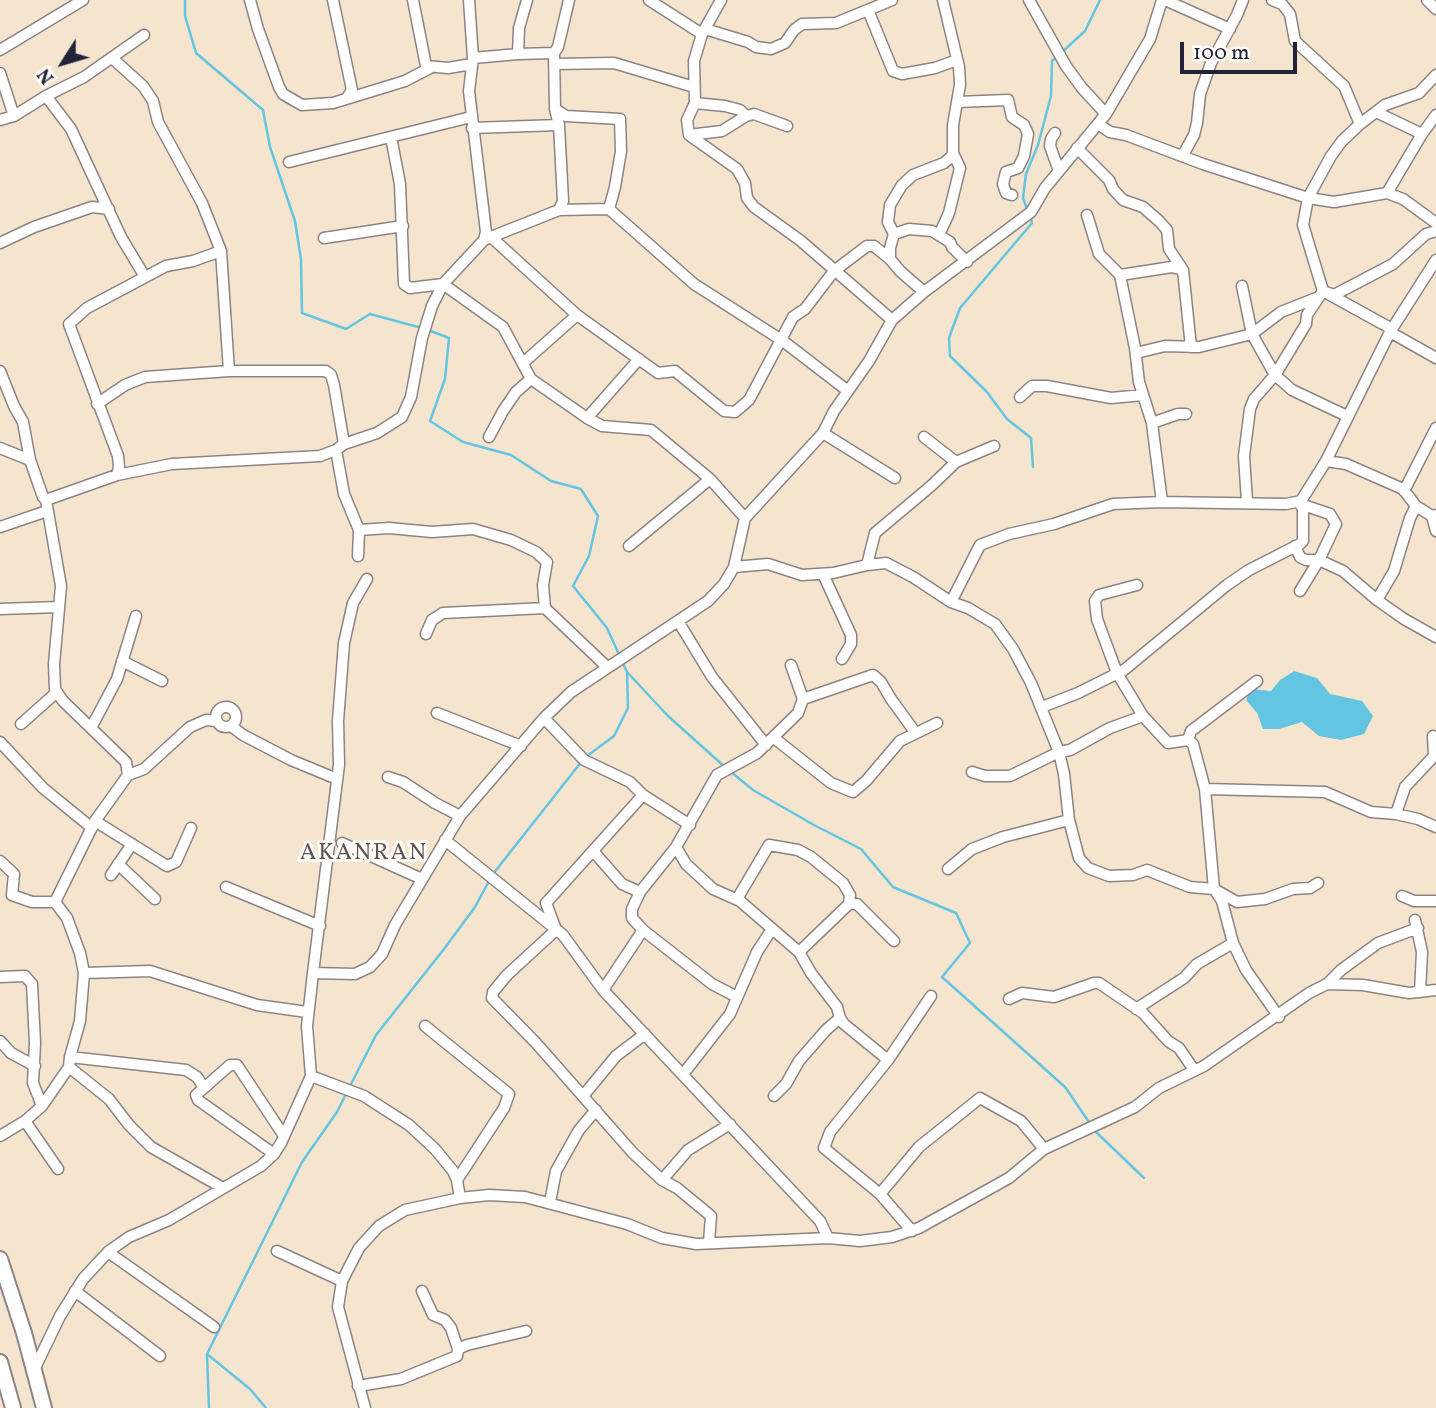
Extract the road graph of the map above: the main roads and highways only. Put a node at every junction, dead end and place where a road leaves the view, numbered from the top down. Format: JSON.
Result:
{"nodes":[{"id":1,"x":0,"y":1259,"type":"edge"},
{"id":2,"x":0,"y":1362,"type":"edge"},
{"id":3,"x":8,"y":1405,"type":"edge"},
{"id":4,"x":44,"y":1408,"type":"edge"}],
"edges":[{"from":1,"to":4,"type":"highway"},
{"from":2,"to":3,"type":"highway"}]}
